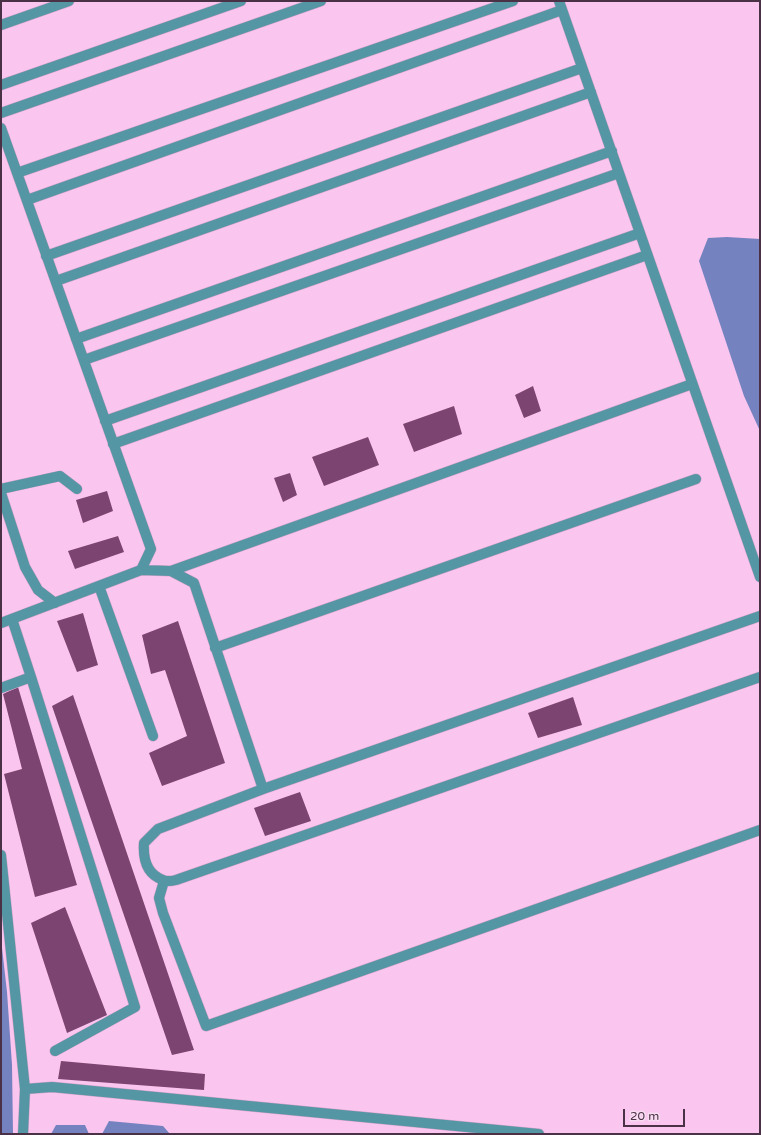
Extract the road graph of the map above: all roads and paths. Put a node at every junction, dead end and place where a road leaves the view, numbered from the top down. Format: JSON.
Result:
{"nodes":[{"id":1,"x":69,"y":1,"type":"edge"},
{"id":2,"x":241,"y":1,"type":"edge"},
{"id":3,"x":321,"y":1,"type":"edge"},
{"id":4,"x":513,"y":1,"type":"edge"},
{"id":5,"x":561,"y":5,"type":"edge"},
{"id":6,"x":1,"y":25,"type":"edge"},
{"id":7,"x":582,"y":68,"type":"junction"},
{"id":8,"x":1,"y":85,"type":"edge"},
{"id":9,"x":591,"y":92,"type":"junction"},
{"id":10,"x":1,"y":113,"type":"edge"},
{"id":11,"x":1,"y":128,"type":"edge"},
{"id":12,"x":612,"y":151,"type":"junction"},
{"id":13,"x":17,"y":173,"type":"junction"},
{"id":14,"x":619,"y":173,"type":"junction"},
{"id":15,"x":27,"y":200,"type":"junction"},
{"id":16,"x":640,"y":233,"type":"junction"},
{"id":17,"x":647,"y":255,"type":"junction"},
{"id":18,"x":46,"y":256,"type":"junction"},
{"id":19,"x":56,"y":281,"type":"junction"},
{"id":20,"x":76,"y":339,"type":"junction"},
{"id":21,"x":84,"y":360,"type":"junction"},
{"id":22,"x":692,"y":384,"type":"junction"},
{"id":23,"x":106,"y":421,"type":"junction"},
{"id":24,"x":113,"y":444,"type":"junction"},
{"id":25,"x":696,"y":479,"type":"dead end"},
{"id":26,"x":1,"y":489,"type":"edge"},
{"id":27,"x":77,"y":489,"type":"dead end"},
{"id":28,"x":1,"y":493,"type":"edge"},
{"id":29,"x":141,"y":570,"type":"junction"},
{"id":30,"x":171,"y":571,"type":"junction"},
{"id":31,"x":760,"y":577,"type":"edge"},
{"id":32,"x":99,"y":586,"type":"junction"},
{"id":33,"x":55,"y":603,"type":"junction"},
{"id":34,"x":760,"y":616,"type":"edge"},
{"id":35,"x":12,"y":619,"type":"junction"},
{"id":36,"x":1,"y":623,"type":"edge"},
{"id":37,"x":215,"y":648,"type":"junction"},
{"id":38,"x":31,"y":677,"type":"junction"},
{"id":39,"x":760,"y":677,"type":"edge"},
{"id":40,"x":1,"y":688,"type":"edge"},
{"id":41,"x":153,"y":736,"type":"dead end"},
{"id":42,"x":263,"y":789,"type":"junction"},
{"id":43,"x":760,"y":830,"type":"edge"},
{"id":44,"x":1,"y":855,"type":"edge"},
{"id":45,"x":164,"y":881,"type":"junction"},
{"id":46,"x":55,"y":1050,"type":"dead end"},
{"id":47,"x":25,"y":1089,"type":"junction"},
{"id":48,"x":23,"y":1134,"type":"edge"},
{"id":49,"x":539,"y":1134,"type":"edge"}],
"edges":[{"from":1,"to":6,"type":"street"},
{"from":2,"to":8,"type":"street"},
{"from":3,"to":10,"type":"street"},
{"from":4,"to":13,"type":"street"},
{"from":5,"to":7,"type":"street"},
{"from":5,"to":15,"type":"street"},
{"from":7,"to":9,"type":"street"},
{"from":7,"to":18,"type":"street"},
{"from":9,"to":12,"type":"street"},
{"from":9,"to":19,"type":"street"},
{"from":11,"to":13,"type":"street"},
{"from":12,"to":14,"type":"street"},
{"from":12,"to":20,"type":"street"},
{"from":13,"to":15,"type":"street"},
{"from":14,"to":16,"type":"street"},
{"from":14,"to":21,"type":"street"},
{"from":15,"to":18,"type":"street"},
{"from":16,"to":17,"type":"street"},
{"from":16,"to":23,"type":"street"},
{"from":17,"to":22,"type":"street"},
{"from":17,"to":24,"type":"street"},
{"from":18,"to":19,"type":"street"},
{"from":19,"to":20,"type":"street"},
{"from":20,"to":21,"type":"street"},
{"from":21,"to":23,"type":"street"},
{"from":22,"to":30,"type":"street"},
{"from":22,"to":31,"type":"street"},
{"from":23,"to":24,"type":"street"},
{"from":24,"to":29,"type":"street"},
{"from":25,"to":37,"type":"street"},
{"from":26,"to":27,"type":"street"},
{"from":28,"to":33,"type":"street"},
{"from":29,"to":30,"type":"street"},
{"from":29,"to":32,"type":"street"},
{"from":30,"to":37,"type":"street"},
{"from":32,"to":33,"type":"street"},
{"from":32,"to":41,"type":"street"},
{"from":33,"to":35,"type":"street"},
{"from":34,"to":42,"type":"street"},
{"from":35,"to":36,"type":"street"},
{"from":35,"to":38,"type":"street"},
{"from":37,"to":42,"type":"street"},
{"from":38,"to":40,"type":"street"},
{"from":38,"to":46,"type":"street"},
{"from":39,"to":45,"type":"street"},
{"from":42,"to":45,"type":"street"},
{"from":43,"to":45,"type":"street"},
{"from":44,"to":47,"type":"street"},
{"from":47,"to":48,"type":"street"},
{"from":47,"to":49,"type":"street"}]}
